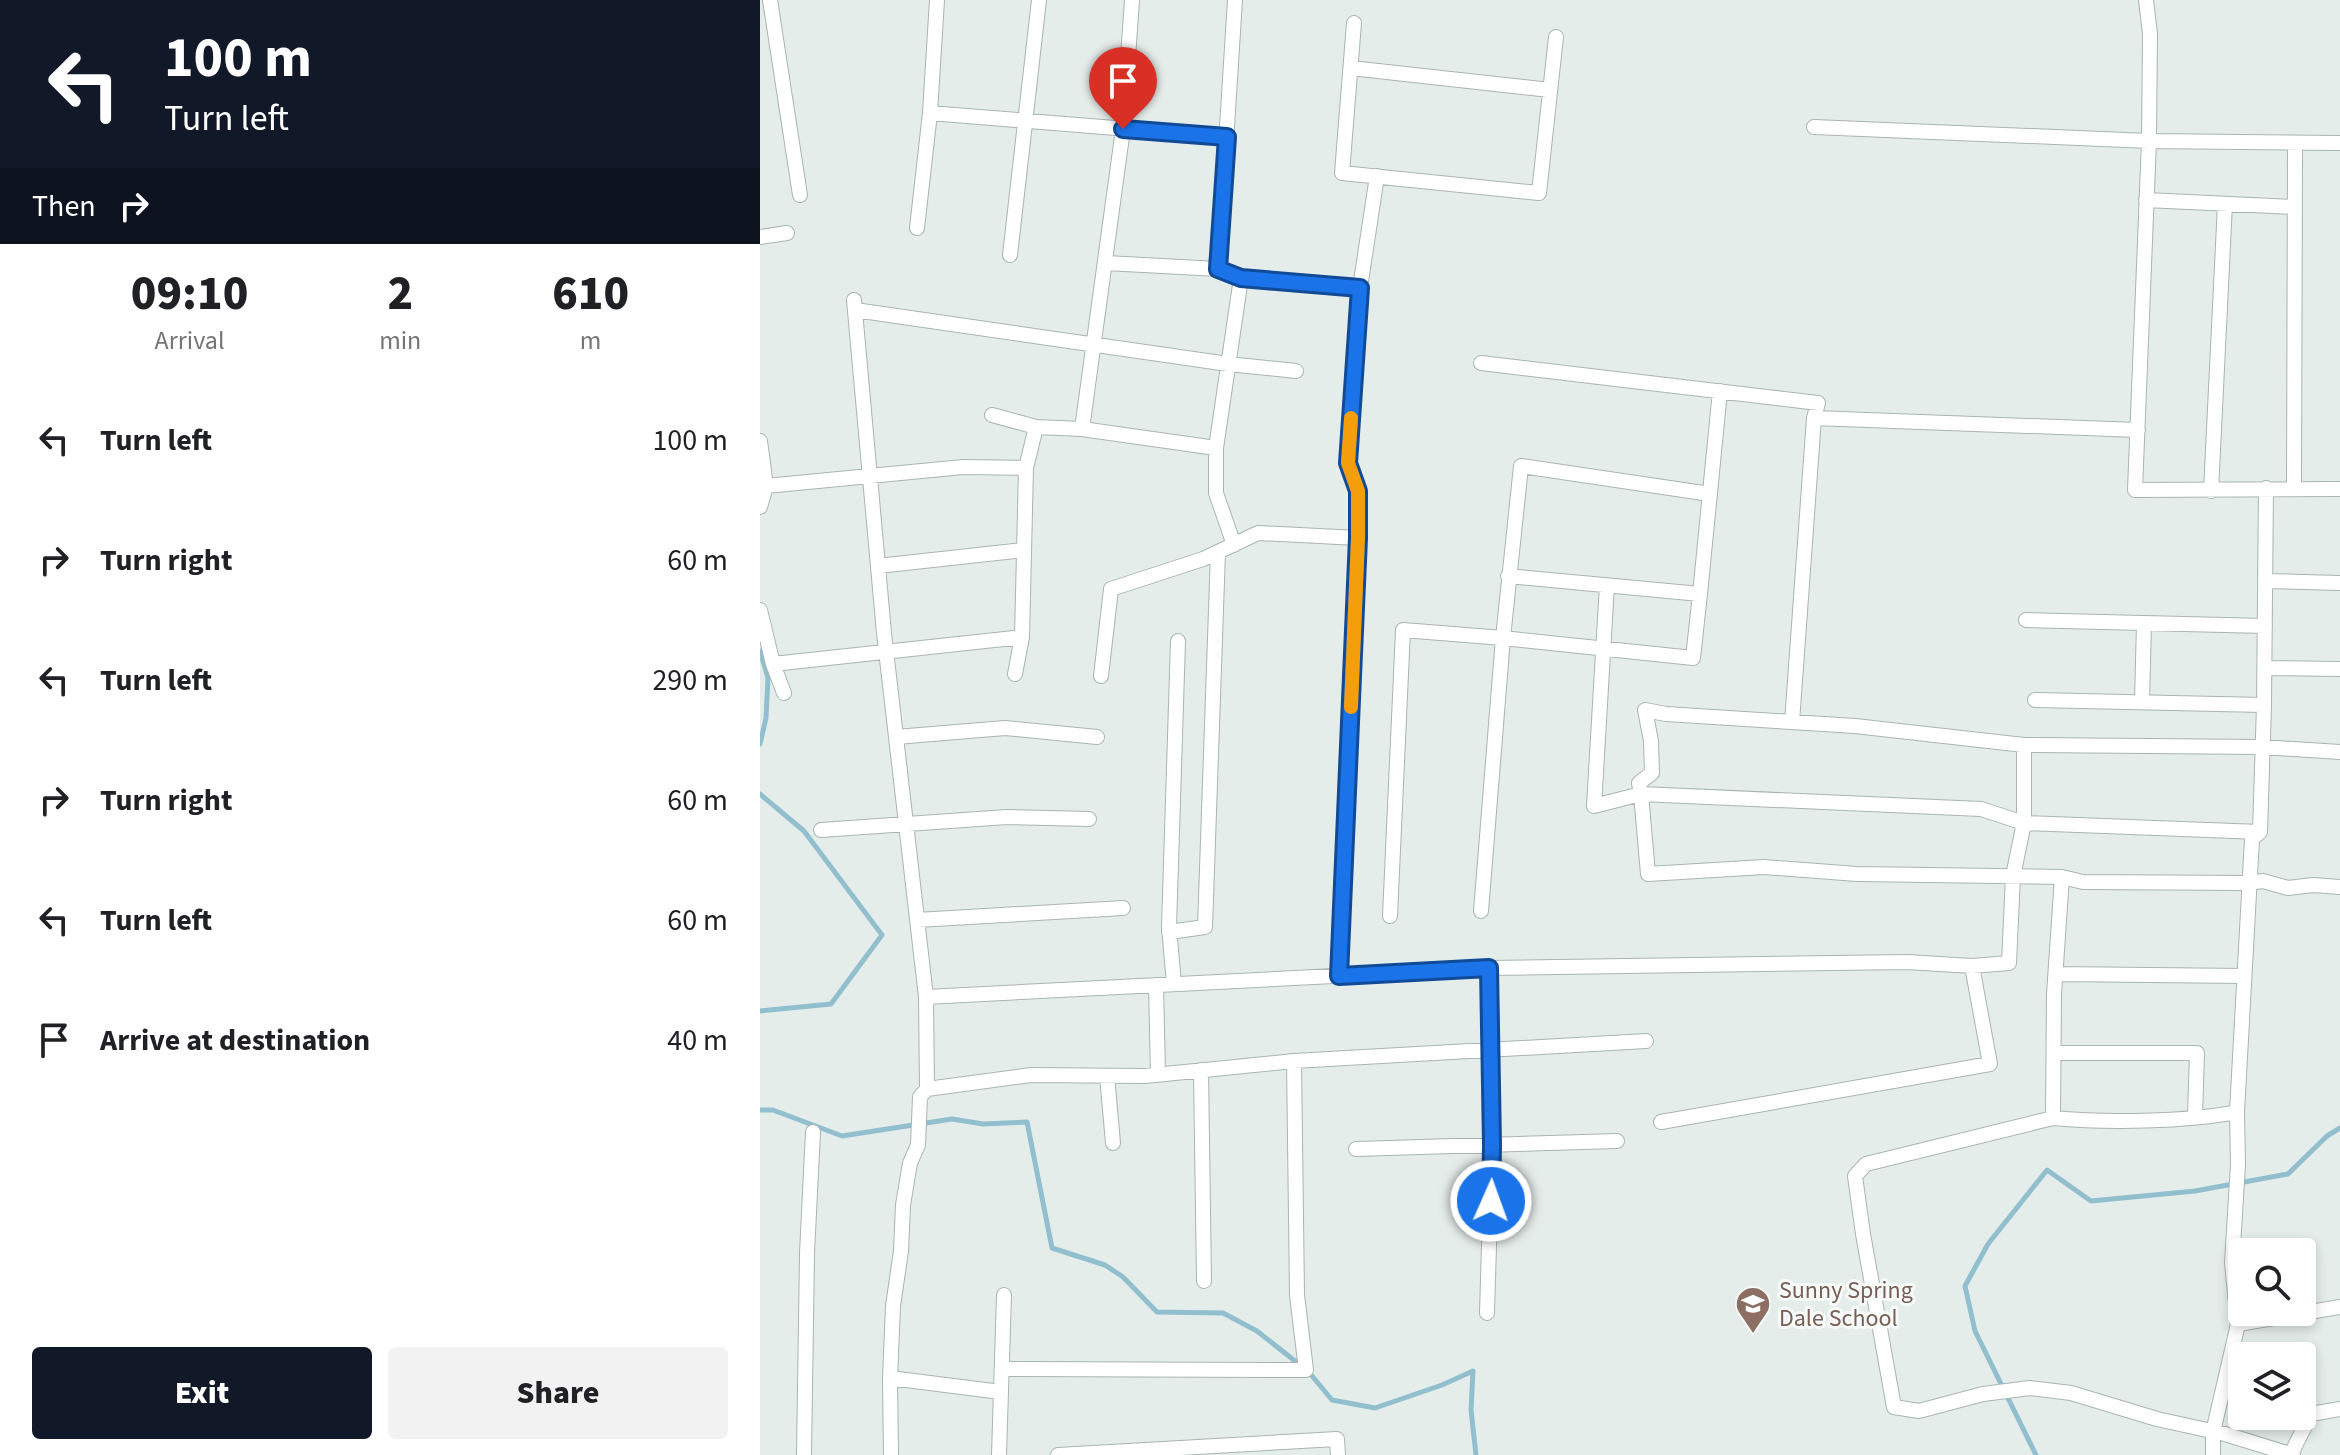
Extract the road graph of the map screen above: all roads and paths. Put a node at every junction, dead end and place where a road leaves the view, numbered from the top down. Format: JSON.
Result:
{"nodes":[{"id":1,"x":770,"y":0,"type":"edge"},
{"id":2,"x":937,"y":0,"type":"edge"},
{"id":3,"x":1039,"y":0,"type":"edge"},
{"id":4,"x":1132,"y":0,"type":"edge"},
{"id":5,"x":1235,"y":0,"type":"edge"},
{"id":6,"x":2146,"y":0,"type":"edge"},
{"id":7,"x":1354,"y":23,"type":"dead end"},
{"id":8,"x":1556,"y":37,"type":"dead end"},
{"id":9,"x":1351,"y":68,"type":"junction"},
{"id":10,"x":1550,"y":90,"type":"junction"},
{"id":11,"x":930,"y":113,"type":"junction"},
{"id":12,"x":1025,"y":121,"type":"junction"},
{"id":13,"x":1814,"y":127,"type":"dead end"},
{"id":14,"x":1123,"y":129,"type":"junction"},
{"id":15,"x":1227,"y":137,"type":"junction"},
{"id":16,"x":2149,"y":141,"type":"junction"},
{"id":17,"x":2340,"y":143,"type":"edge"},
{"id":18,"x":2295,"y":144,"type":"junction"},
{"id":19,"x":1377,"y":176,"type":"junction"},
{"id":20,"x":800,"y":195,"type":"dead end"},
{"id":21,"x":2146,"y":200,"type":"junction"},
{"id":22,"x":2225,"y":204,"type":"junction"},
{"id":23,"x":2295,"y":207,"type":"junction"},
{"id":24,"x":917,"y":228,"type":"dead end"},
{"id":25,"x":787,"y":233,"type":"dead end"},
{"id":26,"x":760,"y":237,"type":"edge"},
{"id":27,"x":1010,"y":255,"type":"dead end"},
{"id":28,"x":1106,"y":263,"type":"junction"},
{"id":29,"x":1218,"y":269,"type":"junction"},
{"id":30,"x":1241,"y":278,"type":"junction"},
{"id":31,"x":1360,"y":288,"type":"junction"},
{"id":32,"x":1094,"y":344,"type":"junction"},
{"id":33,"x":1481,"y":363,"type":"dead end"},
{"id":34,"x":1228,"y":364,"type":"junction"},
{"id":35,"x":1296,"y":371,"type":"dead end"},
{"id":36,"x":1720,"y":391,"type":"junction"},
{"id":37,"x":992,"y":415,"type":"dead end"},
{"id":38,"x":1814,"y":418,"type":"junction"},
{"id":39,"x":1036,"y":427,"type":"junction"},
{"id":40,"x":1082,"y":429,"type":"junction"},
{"id":41,"x":2138,"y":430,"type":"junction"},
{"id":42,"x":760,"y":441,"type":"edge"},
{"id":43,"x":1216,"y":448,"type":"junction"},
{"id":44,"x":1026,"y":468,"type":"junction"},
{"id":45,"x":870,"y":475,"type":"junction"},
{"id":46,"x":766,"y":486,"type":"junction"},
{"id":47,"x":2266,"y":488,"type":"junction"},
{"id":48,"x":2294,"y":488,"type":"junction"},
{"id":49,"x":2340,"y":489,"type":"edge"},
{"id":50,"x":2211,"y":491,"type":"junction"},
{"id":51,"x":1710,"y":494,"type":"junction"},
{"id":52,"x":760,"y":507,"type":"edge"},
{"id":53,"x":1358,"y":538,"type":"junction"},
{"id":54,"x":1234,"y":545,"type":"junction"},
{"id":55,"x":1024,"y":550,"type":"junction"},
{"id":56,"x":1218,"y":552,"type":"junction"},
{"id":57,"x":878,"y":566,"type":"junction"},
{"id":58,"x":1508,"y":576,"type":"junction"},
{"id":59,"x":2265,"y":581,"type":"junction"},
{"id":60,"x":2340,"y":583,"type":"edge"},
{"id":61,"x":1607,"y":585,"type":"junction"},
{"id":62,"x":1700,"y":594,"type":"junction"},
{"id":63,"x":760,"y":610,"type":"edge"},
{"id":64,"x":2026,"y":620,"type":"dead end"},
{"id":65,"x":2144,"y":623,"type":"junction"},
{"id":66,"x":2265,"y":626,"type":"junction"},
{"id":67,"x":1022,"y":637,"type":"junction"},
{"id":68,"x":1503,"y":638,"type":"junction"},
{"id":69,"x":1178,"y":641,"type":"dead end"},
{"id":70,"x":1603,"y":649,"type":"junction"},
{"id":71,"x":886,"y":650,"type":"junction"},
{"id":72,"x":773,"y":664,"type":"junction"},
{"id":73,"x":2265,"y":668,"type":"junction"},
{"id":74,"x":2340,"y":669,"type":"edge"},
{"id":75,"x":1015,"y":674,"type":"dead end"},
{"id":76,"x":1101,"y":676,"type":"dead end"},
{"id":77,"x":784,"y":693,"type":"dead end"},
{"id":78,"x":2035,"y":700,"type":"dead end"},
{"id":79,"x":2142,"y":702,"type":"junction"},
{"id":80,"x":2264,"y":705,"type":"junction"},
{"id":81,"x":1792,"y":722,"type":"junction"},
{"id":82,"x":896,"y":737,"type":"junction"},
{"id":83,"x":1097,"y":737,"type":"dead end"},
{"id":84,"x":2024,"y":745,"type":"junction"},
{"id":85,"x":2262,"y":747,"type":"junction"},
{"id":86,"x":2340,"y":752,"type":"edge"},
{"id":87,"x":1641,"y":794,"type":"junction"},
{"id":88,"x":1089,"y":819,"type":"dead end"},
{"id":89,"x":906,"y":823,"type":"junction"},
{"id":90,"x":2024,"y":823,"type":"junction"},
{"id":91,"x":821,"y":830,"type":"dead end"},
{"id":92,"x":2260,"y":832,"type":"junction"},
{"id":93,"x":2013,"y":876,"type":"junction"},
{"id":94,"x":2062,"y":877,"type":"junction"},
{"id":95,"x":2249,"y":883,"type":"junction"},
{"id":96,"x":2340,"y":887,"type":"edge"},
{"id":97,"x":1123,"y":908,"type":"dead end"},
{"id":98,"x":1481,"y":911,"type":"dead end"},
{"id":99,"x":1390,"y":916,"type":"dead end"},
{"id":100,"x":917,"y":920,"type":"junction"},
{"id":101,"x":1169,"y":932,"type":"junction"},
{"id":102,"x":1972,"y":966,"type":"junction"},
{"id":103,"x":1489,"y":968,"type":"junction"},
{"id":104,"x":2056,"y":974,"type":"junction"},
{"id":105,"x":1339,"y":976,"type":"junction"},
{"id":106,"x":2244,"y":976,"type":"junction"},
{"id":107,"x":1174,"y":984,"type":"junction"},
{"id":108,"x":1156,"y":985,"type":"junction"},
{"id":109,"x":926,"y":997,"type":"junction"},
{"id":110,"x":1646,"y":1041,"type":"dead end"},
{"id":111,"x":1491,"y":1049,"type":"junction"},
{"id":112,"x":2055,"y":1053,"type":"junction"},
{"id":113,"x":1294,"y":1061,"type":"junction"},
{"id":114,"x":1201,"y":1070,"type":"junction"},
{"id":115,"x":1158,"y":1075,"type":"junction"},
{"id":116,"x":1107,"y":1076,"type":"junction"},
{"id":117,"x":924,"y":1093,"type":"junction"},
{"id":118,"x":2237,"y":1112,"type":"junction"},
{"id":119,"x":2195,"y":1116,"type":"junction"},
{"id":120,"x":2053,"y":1118,"type":"junction"},
{"id":121,"x":1661,"y":1122,"type":"dead end"},
{"id":122,"x":813,"y":1132,"type":"dead end"},
{"id":123,"x":1617,"y":1141,"type":"dead end"},
{"id":124,"x":1113,"y":1143,"type":"dead end"},
{"id":125,"x":1492,"y":1145,"type":"junction"},
{"id":126,"x":1356,"y":1149,"type":"dead end"},
{"id":127,"x":2234,"y":1238,"type":"edge"},
{"id":128,"x":1204,"y":1281,"type":"dead end"},
{"id":129,"x":1004,"y":1295,"type":"dead end"},
{"id":130,"x":2340,"y":1307,"type":"edge"},
{"id":131,"x":2316,"y":1311,"type":"edge"},
{"id":132,"x":1487,"y":1313,"type":"dead end"},
{"id":133,"x":2238,"y":1326,"type":"edge"},
{"id":134,"x":1002,"y":1369,"type":"junction"},
{"id":135,"x":890,"y":1378,"type":"junction"},
{"id":136,"x":1001,"y":1392,"type":"junction"},
{"id":137,"x":2340,"y":1409,"type":"edge"},
{"id":138,"x":2213,"y":1432,"type":"junction"},
{"id":139,"x":804,"y":1455,"type":"edge"},
{"id":140,"x":891,"y":1455,"type":"edge"},
{"id":141,"x":999,"y":1455,"type":"edge"},
{"id":142,"x":1058,"y":1455,"type":"edge"},
{"id":143,"x":1338,"y":1455,"type":"edge"},
{"id":144,"x":2213,"y":1455,"type":"edge"},
{"id":145,"x":2292,"y":1455,"type":"edge"}],
"edges":[{"from":1,"to":20,"type":"street"},
{"from":2,"to":11,"type":"street"},
{"from":3,"to":12,"type":"street"},
{"from":4,"to":14,"type":"street"},
{"from":5,"to":15,"type":"street"},
{"from":6,"to":16,"type":"street"},
{"from":7,"to":9,"type":"street"},
{"from":8,"to":10,"type":"street"},
{"from":9,"to":10,"type":"street"},
{"from":9,"to":19,"type":"street"},
{"from":10,"to":19,"type":"street"},
{"from":11,"to":12,"type":"street"},
{"from":11,"to":24,"type":"street"},
{"from":12,"to":14,"type":"street"},
{"from":12,"to":27,"type":"street"},
{"from":13,"to":16,"type":"street"},
{"from":14,"to":15,"type":"street"},
{"from":14,"to":28,"type":"street"},
{"from":15,"to":29,"type":"street"},
{"from":16,"to":18,"type":"street"},
{"from":16,"to":21,"type":"street"},
{"from":17,"to":18,"type":"street"},
{"from":18,"to":23,"type":"street"},
{"from":19,"to":31,"type":"street"},
{"from":21,"to":22,"type":"street"},
{"from":21,"to":41,"type":"street"},
{"from":22,"to":23,"type":"street"},
{"from":22,"to":50,"type":"street"},
{"from":23,"to":48,"type":"street"},
{"from":25,"to":26,"type":"street"},
{"from":28,"to":29,"type":"street"},
{"from":28,"to":32,"type":"street"},
{"from":29,"to":30,"type":"street"},
{"from":30,"to":31,"type":"street"},
{"from":30,"to":34,"type":"street"},
{"from":31,"to":53,"type":"street"},
{"from":32,"to":34,"type":"street"},
{"from":32,"to":40,"type":"street"},
{"from":32,"to":45,"type":"street"},
{"from":33,"to":36,"type":"street"},
{"from":34,"to":35,"type":"street"},
{"from":34,"to":43,"type":"street"},
{"from":36,"to":38,"type":"street"},
{"from":36,"to":51,"type":"street"},
{"from":37,"to":39,"type":"street"},
{"from":38,"to":41,"type":"street"},
{"from":38,"to":81,"type":"street"},
{"from":39,"to":40,"type":"street"},
{"from":39,"to":44,"type":"street"},
{"from":40,"to":43,"type":"street"},
{"from":41,"to":50,"type":"street"},
{"from":42,"to":46,"type":"street"},
{"from":43,"to":54,"type":"street"},
{"from":44,"to":45,"type":"street"},
{"from":44,"to":55,"type":"street"},
{"from":45,"to":46,"type":"street"},
{"from":45,"to":57,"type":"street"},
{"from":46,"to":52,"type":"street"},
{"from":47,"to":48,"type":"street"},
{"from":47,"to":50,"type":"street"},
{"from":47,"to":59,"type":"street"},
{"from":48,"to":49,"type":"street"},
{"from":51,"to":58,"type":"street"},
{"from":51,"to":62,"type":"street"},
{"from":53,"to":54,"type":"street"},
{"from":53,"to":105,"type":"street"},
{"from":54,"to":56,"type":"street"},
{"from":55,"to":57,"type":"street"},
{"from":55,"to":67,"type":"street"},
{"from":56,"to":76,"type":"street"},
{"from":56,"to":101,"type":"street"},
{"from":57,"to":71,"type":"street"},
{"from":58,"to":61,"type":"street"},
{"from":58,"to":68,"type":"street"},
{"from":59,"to":60,"type":"street"},
{"from":59,"to":66,"type":"street"},
{"from":61,"to":62,"type":"street"},
{"from":61,"to":70,"type":"street"},
{"from":62,"to":70,"type":"street"},
{"from":63,"to":72,"type":"street"},
{"from":64,"to":65,"type":"street"},
{"from":65,"to":66,"type":"street"},
{"from":65,"to":79,"type":"street"},
{"from":66,"to":73,"type":"street"},
{"from":67,"to":71,"type":"street"},
{"from":67,"to":75,"type":"street"},
{"from":68,"to":70,"type":"street"},
{"from":68,"to":98,"type":"street"},
{"from":68,"to":99,"type":"street"},
{"from":69,"to":101,"type":"street"},
{"from":70,"to":87,"type":"street"},
{"from":71,"to":72,"type":"street"},
{"from":71,"to":82,"type":"street"},
{"from":72,"to":77,"type":"street"},
{"from":73,"to":74,"type":"street"},
{"from":73,"to":80,"type":"street"},
{"from":78,"to":79,"type":"street"},
{"from":79,"to":80,"type":"street"},
{"from":80,"to":85,"type":"street"},
{"from":81,"to":84,"type":"street"},
{"from":81,"to":87,"type":"street"},
{"from":82,"to":83,"type":"street"},
{"from":82,"to":89,"type":"street"},
{"from":84,"to":85,"type":"street"},
{"from":84,"to":90,"type":"street"},
{"from":85,"to":86,"type":"street"},
{"from":85,"to":92,"type":"street"},
{"from":87,"to":90,"type":"street"},
{"from":87,"to":93,"type":"street"},
{"from":88,"to":89,"type":"street"},
{"from":89,"to":91,"type":"street"},
{"from":89,"to":100,"type":"street"},
{"from":90,"to":92,"type":"street"},
{"from":90,"to":93,"type":"street"},
{"from":92,"to":95,"type":"street"},
{"from":93,"to":94,"type":"street"},
{"from":93,"to":102,"type":"street"},
{"from":94,"to":95,"type":"street"},
{"from":94,"to":104,"type":"street"},
{"from":95,"to":96,"type":"street"},
{"from":95,"to":106,"type":"street"},
{"from":97,"to":100,"type":"street"},
{"from":100,"to":109,"type":"street"},
{"from":101,"to":107,"type":"street"},
{"from":102,"to":103,"type":"street"},
{"from":102,"to":121,"type":"street"},
{"from":103,"to":105,"type":"street"},
{"from":103,"to":111,"type":"street"},
{"from":104,"to":106,"type":"street"},
{"from":104,"to":112,"type":"street"},
{"from":105,"to":107,"type":"street"},
{"from":106,"to":118,"type":"street"},
{"from":107,"to":108,"type":"street"},
{"from":108,"to":109,"type":"street"},
{"from":108,"to":115,"type":"street"},
{"from":109,"to":117,"type":"street"},
{"from":110,"to":111,"type":"street"},
{"from":111,"to":113,"type":"street"},
{"from":111,"to":125,"type":"street"},
{"from":112,"to":119,"type":"street"},
{"from":112,"to":120,"type":"street"},
{"from":113,"to":114,"type":"street"},
{"from":113,"to":134,"type":"street"},
{"from":114,"to":115,"type":"street"},
{"from":114,"to":128,"type":"street"},
{"from":115,"to":116,"type":"street"},
{"from":116,"to":117,"type":"street"},
{"from":116,"to":124,"type":"street"},
{"from":117,"to":135,"type":"street"},
{"from":118,"to":119,"type":"street"},
{"from":118,"to":127,"type":"street"},
{"from":119,"to":120,"type":"street"},
{"from":120,"to":138,"type":"street"},
{"from":122,"to":139,"type":"street"},
{"from":123,"to":125,"type":"street"},
{"from":125,"to":126,"type":"street"},
{"from":125,"to":132,"type":"street"},
{"from":129,"to":134,"type":"street"},
{"from":130,"to":131,"type":"street"},
{"from":133,"to":138,"type":"street"},
{"from":134,"to":136,"type":"street"},
{"from":135,"to":136,"type":"street"},
{"from":135,"to":140,"type":"street"},
{"from":136,"to":141,"type":"street"},
{"from":137,"to":145,"type":"street"},
{"from":138,"to":144,"type":"street"},
{"from":138,"to":145,"type":"street"},
{"from":142,"to":143,"type":"street"}]}
